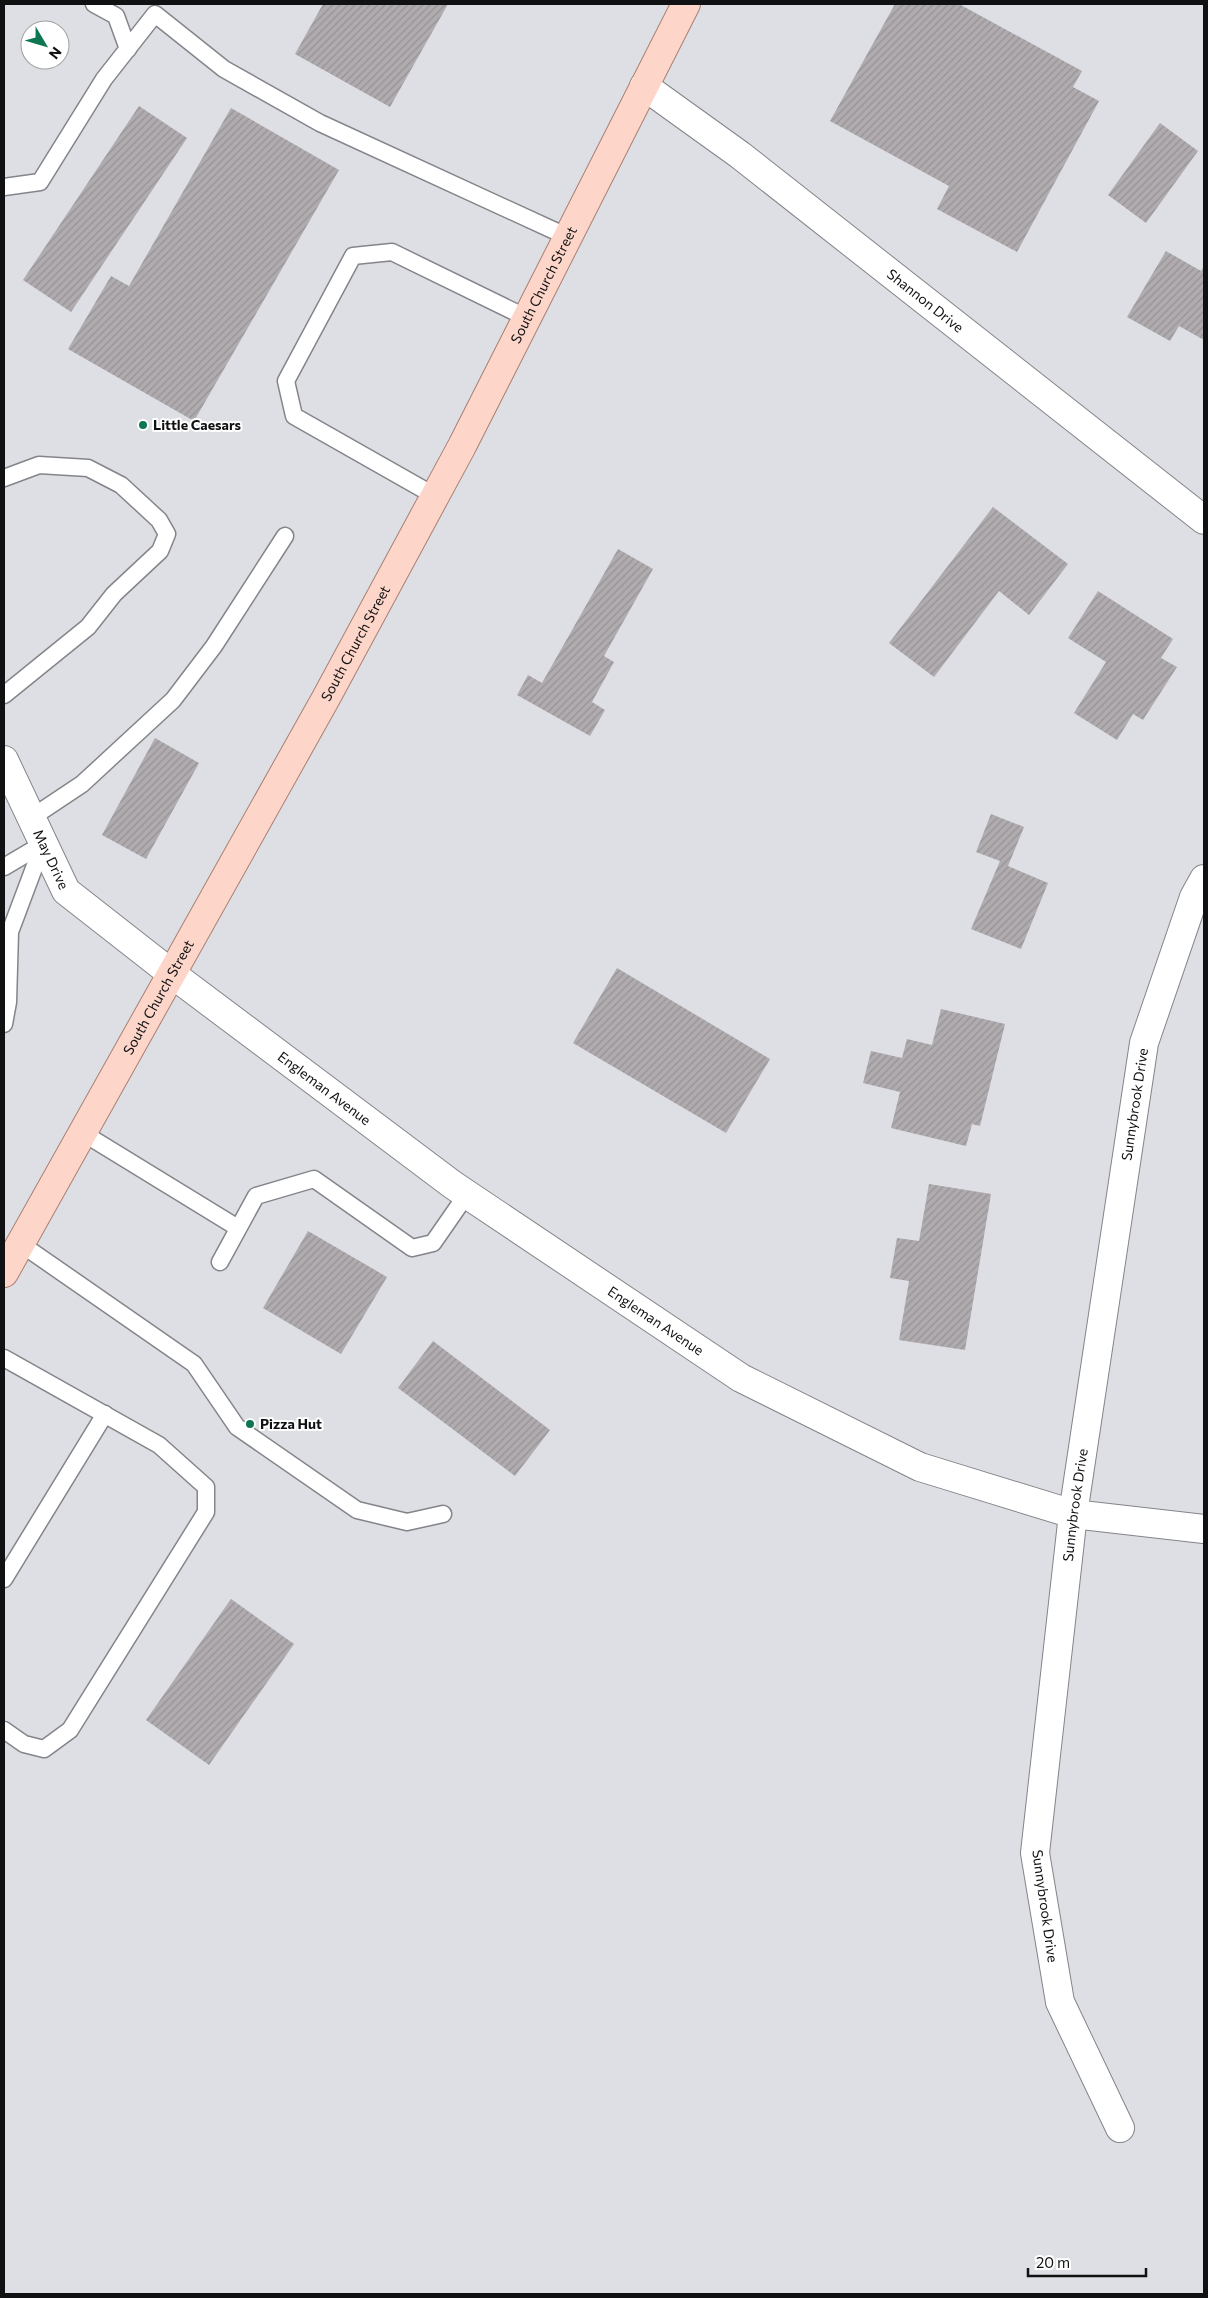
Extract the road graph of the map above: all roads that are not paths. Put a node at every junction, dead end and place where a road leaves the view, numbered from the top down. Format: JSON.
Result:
{"nodes":[{"id":1,"x":94,"y":4,"type":"edge"},
{"id":2,"x":686,"y":4,"type":"edge"},
{"id":3,"x":128,"y":49,"type":"junction"},
{"id":4,"x":644,"y":86,"type":"junction"},
{"id":5,"x":4,"y":187,"type":"edge"},
{"id":6,"x":568,"y":237,"type":"junction"},
{"id":7,"x":527,"y":318,"type":"junction"},
{"id":8,"x":4,"y":478,"type":"edge"},
{"id":9,"x":435,"y":496,"type":"junction"},
{"id":10,"x":1204,"y":520,"type":"edge"},
{"id":11,"x":285,"y":536,"type":"dead end"},
{"id":12,"x":4,"y":695,"type":"edge"},
{"id":13,"x":4,"y":760,"type":"edge"},
{"id":14,"x":31,"y":818,"type":"junction"},
{"id":15,"x":43,"y":844,"type":"junction"},
{"id":16,"x":4,"y":867,"type":"edge"},
{"id":17,"x":1204,"y":880,"type":"edge"},
{"id":18,"x":172,"y":974,"type":"junction"},
{"id":19,"x":4,"y":1024,"type":"edge"},
{"id":20,"x":83,"y":1133,"type":"junction"},
{"id":21,"x":467,"y":1194,"type":"junction"},
{"id":22,"x":238,"y":1228,"type":"junction"},
{"id":23,"x":21,"y":1244,"type":"junction"},
{"id":24,"x":220,"y":1262,"type":"dead end"},
{"id":25,"x":4,"y":1273,"type":"edge"},
{"id":26,"x":4,"y":1358,"type":"edge"},
{"id":27,"x":105,"y":1414,"type":"junction"},
{"id":28,"x":443,"y":1514,"type":"dead end"},
{"id":29,"x":1073,"y":1514,"type":"junction"},
{"id":30,"x":1204,"y":1529,"type":"edge"},
{"id":31,"x":4,"y":1579,"type":"edge"},
{"id":32,"x":4,"y":1730,"type":"edge"},
{"id":33,"x":1120,"y":2128,"type":"dead end"}],
"edges":[{"from":1,"to":3,"type":"lane"},
{"from":2,"to":4,"type":"main road","name":"South Church Street"},
{"from":3,"to":5,"type":"lane"},
{"from":3,"to":6,"type":"lane"},
{"from":4,"to":6,"type":"main road","name":"South Church Street"},
{"from":4,"to":10,"type":"street","name":"Shannon Drive"},
{"from":6,"to":7,"type":"main road","name":"South Church Street"},
{"from":7,"to":9,"type":"main road","name":"South Church Street"},
{"from":7,"to":9,"type":"lane"},
{"from":8,"to":12,"type":"lane"},
{"from":9,"to":18,"type":"main road","name":"South Church Street"},
{"from":11,"to":14,"type":"lane"},
{"from":13,"to":14,"type":"street","name":"May Drive"},
{"from":14,"to":15,"type":"street","name":"May Drive"},
{"from":15,"to":16,"type":"lane"},
{"from":15,"to":18,"type":"street","name":"May Drive"},
{"from":15,"to":19,"type":"lane"},
{"from":17,"to":29,"type":"street","name":"Sunnybrook Drive"},
{"from":18,"to":20,"type":"main road","name":"South Church Street"},
{"from":18,"to":21,"type":"street","name":"Engleman Avenue"},
{"from":20,"to":22,"type":"lane"},
{"from":20,"to":23,"type":"main road","name":"South Church Street"},
{"from":21,"to":22,"type":"lane"},
{"from":21,"to":29,"type":"street","name":"Engleman Avenue"},
{"from":22,"to":24,"type":"lane"},
{"from":23,"to":25,"type":"main road","name":"South Church Street"},
{"from":23,"to":28,"type":"lane"},
{"from":26,"to":27,"type":"lane"},
{"from":27,"to":31,"type":"lane"},
{"from":27,"to":32,"type":"lane"},
{"from":29,"to":30,"type":"street","name":"Engleman Avenue"},
{"from":29,"to":33,"type":"street","name":"Sunnybrook Drive"}]}
